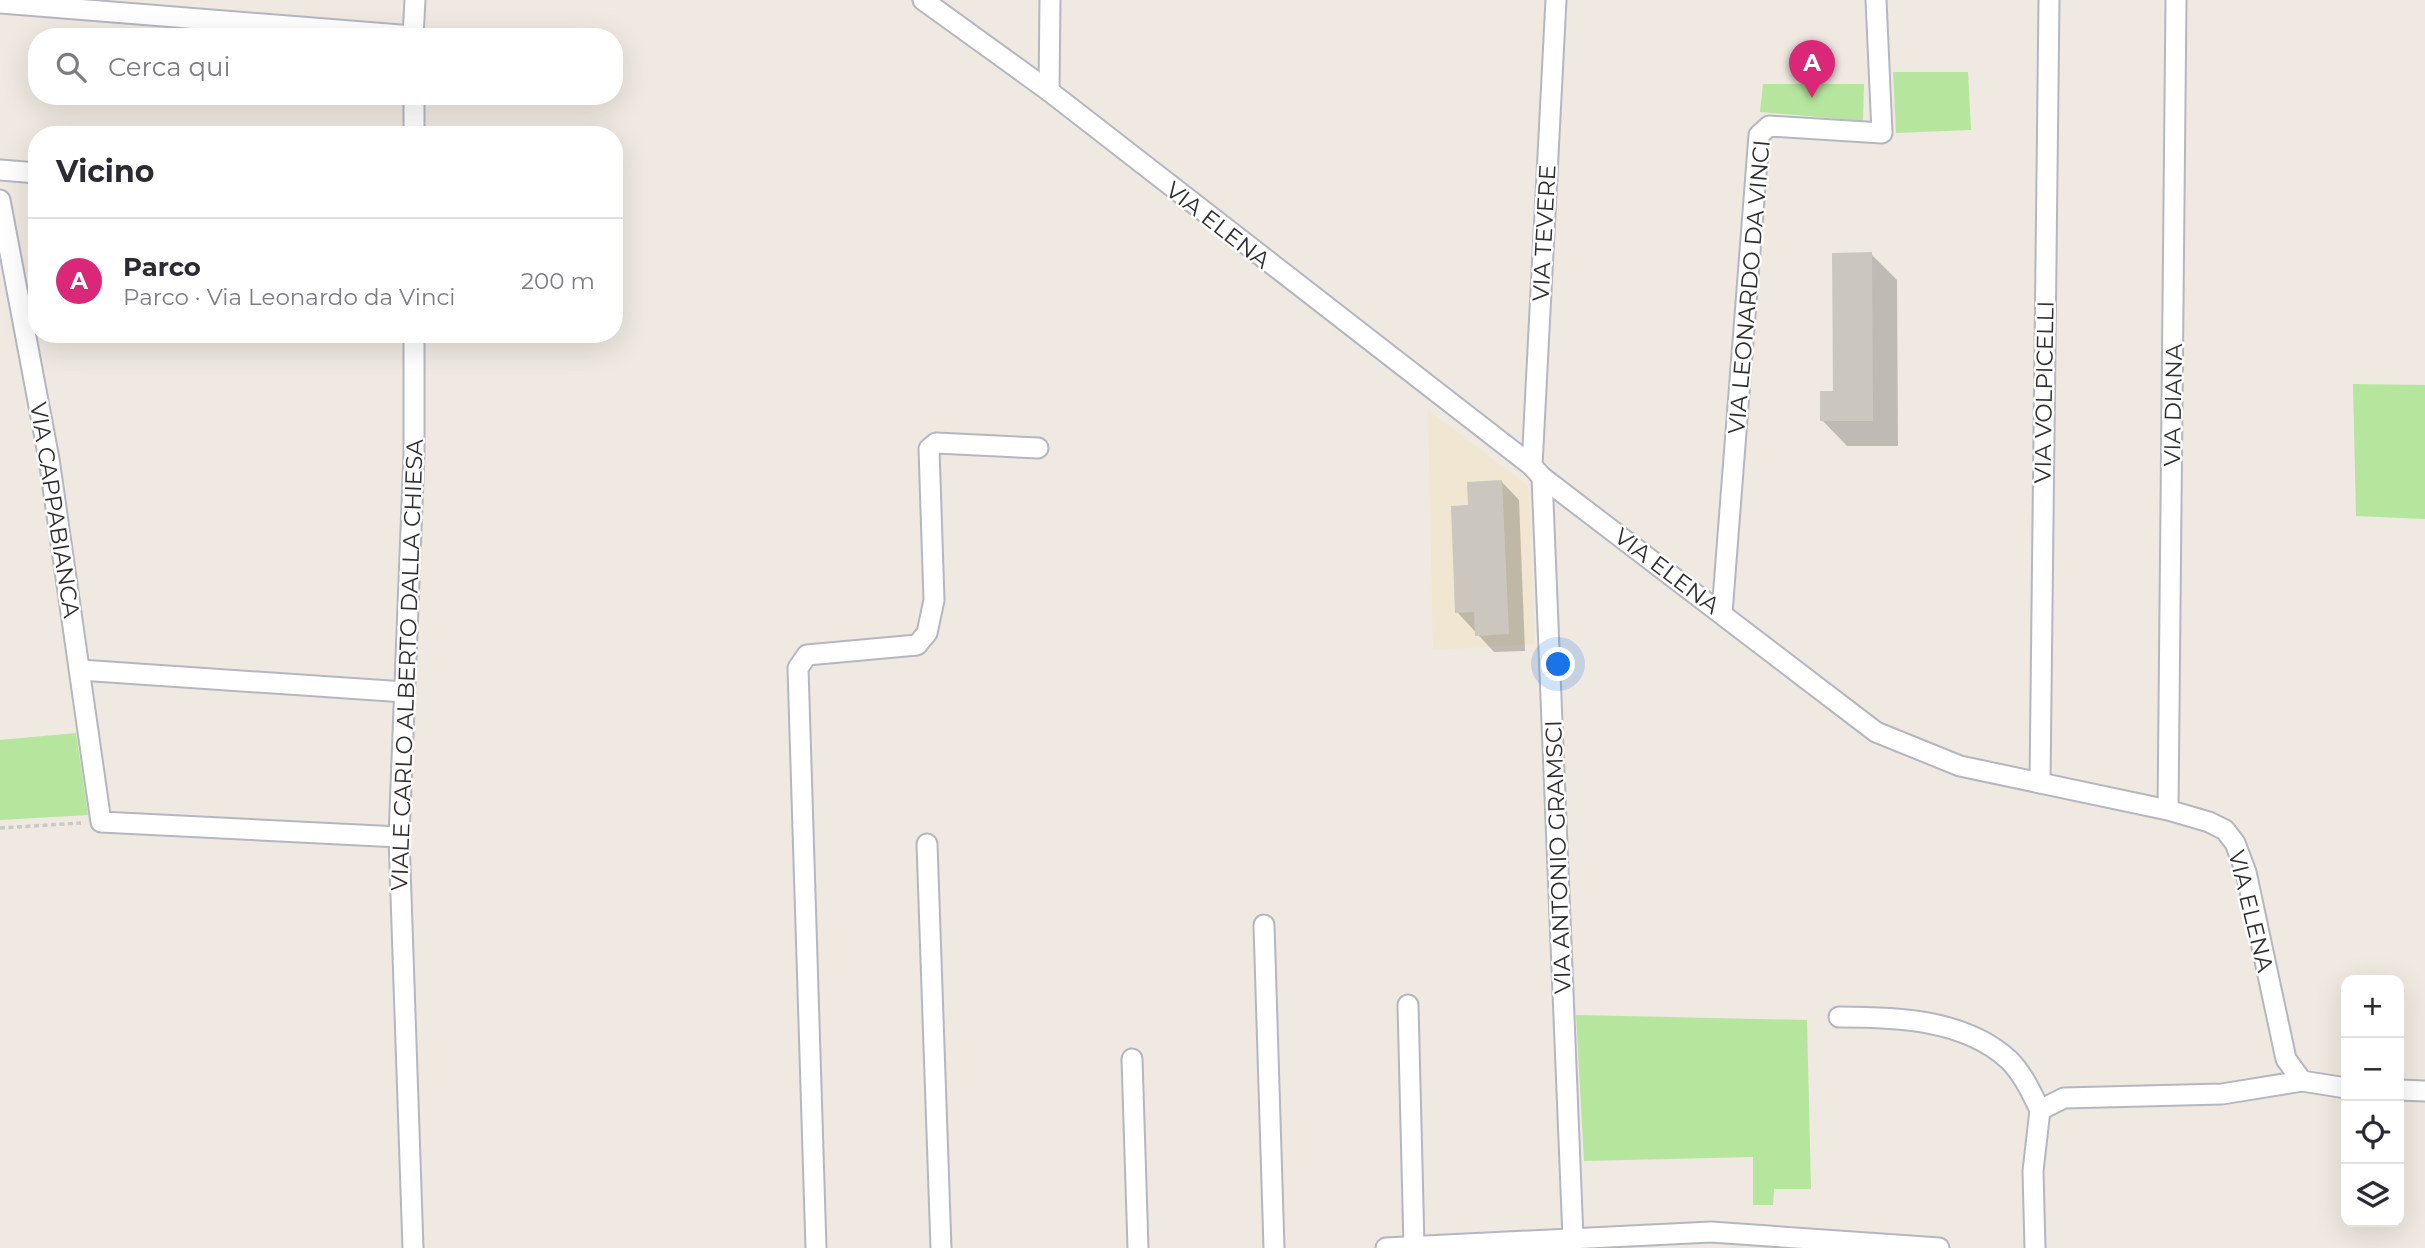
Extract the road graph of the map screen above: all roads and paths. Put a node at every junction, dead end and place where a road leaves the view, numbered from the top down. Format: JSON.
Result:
{"nodes":[{"id":1,"x":415,"y":0,"type":"edge"},
{"id":2,"x":923,"y":0,"type":"edge"},
{"id":3,"x":1050,"y":0,"type":"edge"},
{"id":4,"x":1556,"y":0,"type":"edge"},
{"id":5,"x":1876,"y":0,"type":"edge"},
{"id":6,"x":2049,"y":0,"type":"edge"},
{"id":7,"x":2176,"y":0,"type":"edge"},
{"id":8,"x":0,"y":3,"type":"edge"},
{"id":9,"x":313,"y":28,"type":"edge"},
{"id":10,"x":413,"y":28,"type":"edge"},
{"id":11,"x":1049,"y":91,"type":"junction"},
{"id":12,"x":414,"y":105,"type":"edge"},
{"id":13,"x":414,"y":126,"type":"edge"},
{"id":14,"x":0,"y":170,"type":"edge"},
{"id":15,"x":28,"y":172,"type":"edge"},
{"id":16,"x":0,"y":200,"type":"edge"},
{"id":17,"x":414,"y":343,"type":"edge"},
{"id":18,"x":1038,"y":448,"type":"dead end"},
{"id":19,"x":1537,"y":471,"type":"junction"},
{"id":20,"x":1722,"y":613,"type":"junction"},
{"id":21,"x":80,"y":670,"type":"junction"},
{"id":22,"x":405,"y":692,"type":"junction"},
{"id":23,"x":2040,"y":783,"type":"junction"},
{"id":24,"x":2168,"y":810,"type":"junction"},
{"id":25,"x":101,"y":822,"type":"junction"},
{"id":26,"x":0,"y":828,"type":"edge"},
{"id":27,"x":398,"y":836,"type":"junction"},
{"id":28,"x":927,"y":844,"type":"dead end"},
{"id":29,"x":1264,"y":925,"type":"dead end"},
{"id":30,"x":1408,"y":1005,"type":"dead end"},
{"id":31,"x":1839,"y":1017,"type":"dead end"},
{"id":32,"x":1132,"y":1059,"type":"dead end"},
{"id":33,"x":2302,"y":1082,"type":"junction"},
{"id":34,"x":2341,"y":1086,"type":"edge"},
{"id":35,"x":2404,"y":1090,"type":"edge"},
{"id":36,"x":2425,"y":1091,"type":"edge"},
{"id":37,"x":2039,"y":1110,"type":"junction"},
{"id":38,"x":1573,"y":1238,"type":"junction"},
{"id":39,"x":1628,"y":1241,"type":"edge"},
{"id":40,"x":1827,"y":1243,"type":"edge"},
{"id":41,"x":1414,"y":1245,"type":"junction"},
{"id":42,"x":1500,"y":1245,"type":"edge"},
{"id":43,"x":413,"y":1248,"type":"edge"},
{"id":44,"x":816,"y":1248,"type":"edge"},
{"id":45,"x":941,"y":1248,"type":"edge"},
{"id":46,"x":1138,"y":1248,"type":"edge"},
{"id":47,"x":1274,"y":1248,"type":"edge"},
{"id":48,"x":1386,"y":1248,"type":"edge"},
{"id":49,"x":1940,"y":1248,"type":"edge"},
{"id":50,"x":2035,"y":1248,"type":"edge"}],
"edges":[{"from":1,"to":10,"type":"street"},
{"from":2,"to":11,"type":"street","name":"VIA ELENA"},
{"from":3,"to":11,"type":"street"},
{"from":4,"to":19,"type":"street","name":"VIA TEVERE"},
{"from":5,"to":20,"type":"street","name":"VIA LEONARDO DA VINCI"},
{"from":6,"to":23,"type":"street","name":"VIA VOLPICELLI"},
{"from":7,"to":24,"type":"street","name":"VIA DIANA"},
{"from":8,"to":9,"type":"street"},
{"from":11,"to":19,"type":"street","name":"VIA ELENA"},
{"from":12,"to":13,"type":"street"},
{"from":14,"to":15,"type":"street"},
{"from":16,"to":21,"type":"street","name":"VIA CAPPABIANCA"},
{"from":17,"to":22,"type":"street","name":"VIALE CARLO ALBERTO DALLA CHIESA"},
{"from":18,"to":44,"type":"street"},
{"from":19,"to":20,"type":"street","name":"VIA ELENA"},
{"from":19,"to":38,"type":"street","name":"VIA ANTONIO GRAMSCI"},
{"from":20,"to":23,"type":"street","name":"VIA ELENA"},
{"from":21,"to":22,"type":"street"},
{"from":21,"to":25,"type":"street","name":"VIA CAPPABIANCA"},
{"from":22,"to":27,"type":"street","name":"VIALE CARLO ALBERTO DALLA CHIESA"},
{"from":23,"to":24,"type":"street","name":"VIA ELENA"},
{"from":24,"to":33,"type":"street","name":"VIA ELENA"},
{"from":25,"to":26,"type":"path"},
{"from":25,"to":27,"type":"street"},
{"from":27,"to":43,"type":"street","name":"VIALE CARLO ALBERTO DALLA CHIESA"},
{"from":28,"to":45,"type":"street"},
{"from":29,"to":47,"type":"street"},
{"from":30,"to":41,"type":"street"},
{"from":31,"to":37,"type":"street"},
{"from":32,"to":46,"type":"street"},
{"from":33,"to":34,"type":"street"},
{"from":33,"to":37,"type":"street"},
{"from":35,"to":36,"type":"street"},
{"from":37,"to":50,"type":"street"},
{"from":38,"to":39,"type":"street"},
{"from":38,"to":42,"type":"street"},
{"from":39,"to":40,"type":"street"},
{"from":40,"to":49,"type":"street"},
{"from":41,"to":42,"type":"street"},
{"from":41,"to":48,"type":"street"}]}
